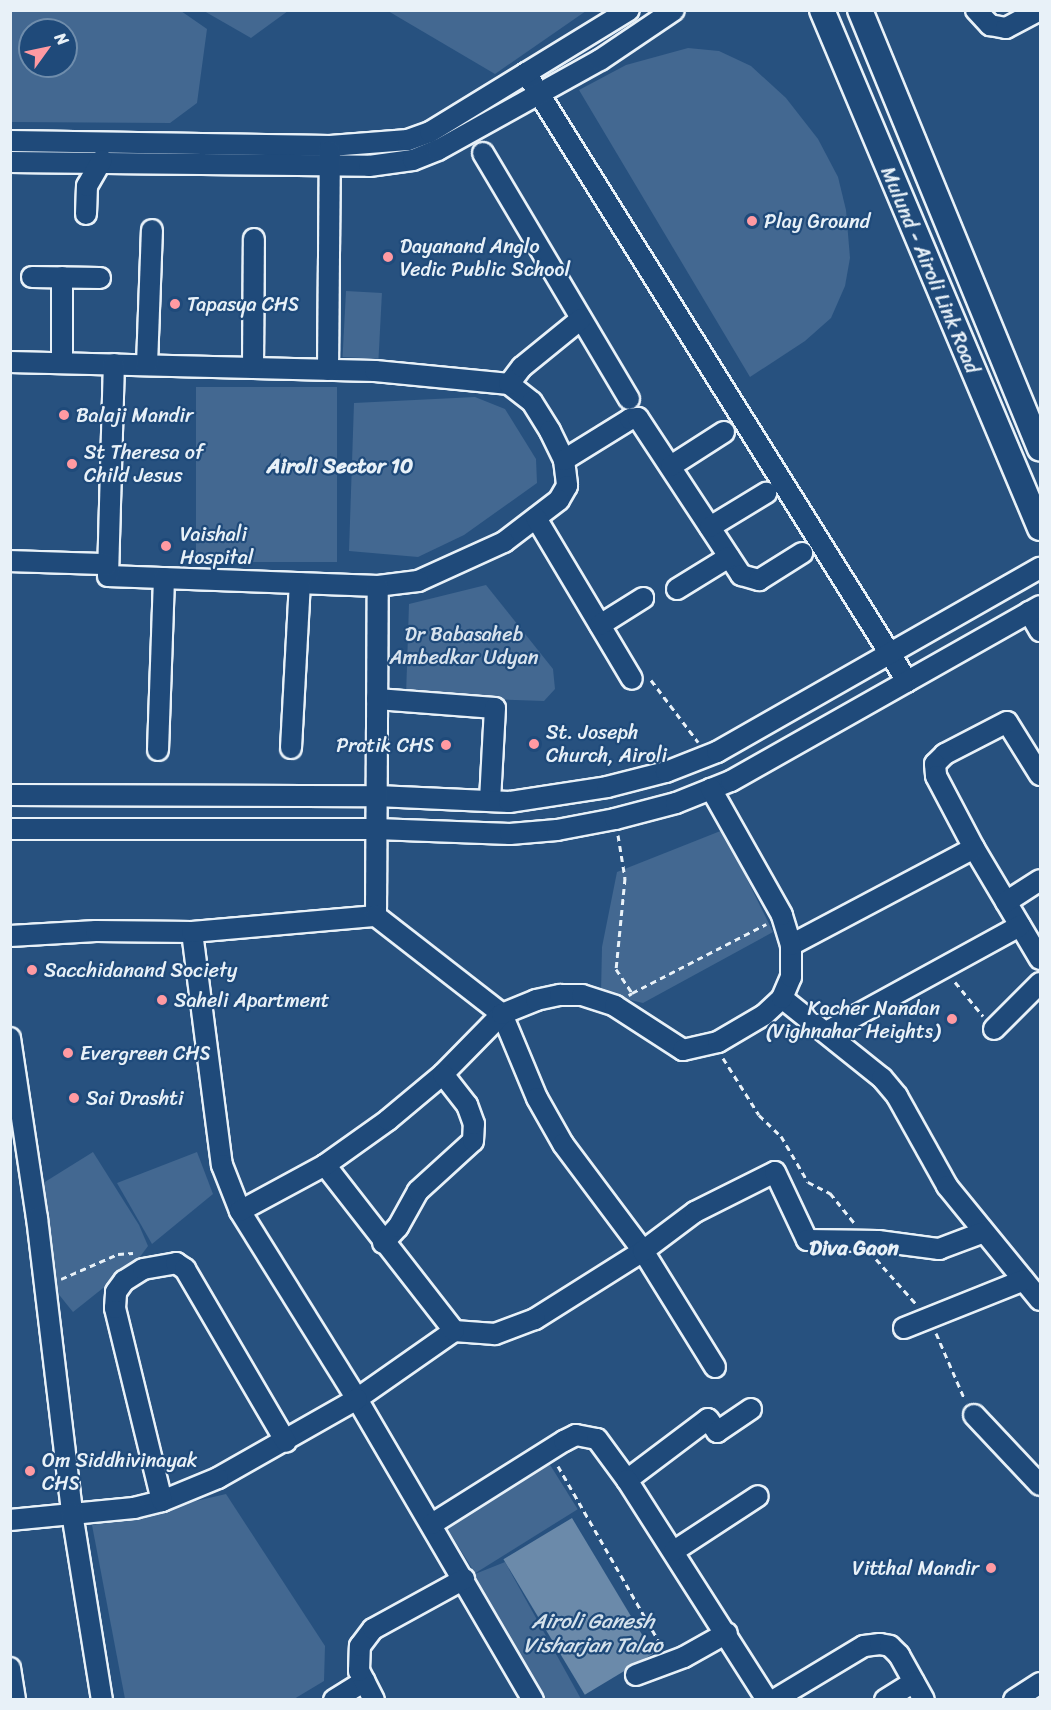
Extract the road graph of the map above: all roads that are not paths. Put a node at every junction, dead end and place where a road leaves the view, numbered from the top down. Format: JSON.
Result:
{"nodes":[{"id":1,"x":629,"y":10,"type":"edge"},
{"id":2,"x":674,"y":10,"type":"edge"},
{"id":3,"x":822,"y":10,"type":"edge"},
{"id":4,"x":861,"y":10,"type":"edge"},
{"id":5,"x":976,"y":10,"type":"edge"},
{"id":6,"x":1040,"y":10,"type":"edge"},
{"id":7,"x":526,"y":73,"type":"junction"},
{"id":8,"x":537,"y":93,"type":"junction"},
{"id":9,"x":10,"y":141,"type":"edge"},
{"id":10,"x":483,"y":153,"type":"dead end"},
{"id":11,"x":330,"y":155,"type":"junction"},
{"id":12,"x":102,"y":160,"type":"junction"},
{"id":13,"x":10,"y":162,"type":"edge"},
{"id":14,"x":86,"y":214,"type":"dead end"},
{"id":15,"x":152,"y":230,"type":"dead end"},
{"id":16,"x":254,"y":239,"type":"dead end"},
{"id":17,"x":32,"y":277,"type":"dead end"},
{"id":18,"x":62,"y":277,"type":"junction"},
{"id":19,"x":100,"y":278,"type":"dead end"},
{"id":20,"x":581,"y":319,"type":"junction"},
{"id":21,"x":10,"y":362,"type":"edge"},
{"id":22,"x":62,"y":363,"type":"junction"},
{"id":23,"x":114,"y":364,"type":"junction"},
{"id":24,"x":147,"y":365,"type":"junction"},
{"id":25,"x":254,"y":368,"type":"junction"},
{"id":26,"x":328,"y":370,"type":"junction"},
{"id":27,"x":509,"y":384,"type":"junction"},
{"id":28,"x":629,"y":399,"type":"dead end"},
{"id":29,"x":724,"y":432,"type":"dead end"},
{"id":30,"x":1041,"y":448,"type":"edge"},
{"id":31,"x":564,"y":460,"type":"junction"},
{"id":32,"x":670,"y":466,"type":"junction"},
{"id":33,"x":766,"y":493,"type":"dead end"},
{"id":34,"x":536,"y":518,"type":"junction"},
{"id":35,"x":710,"y":528,"type":"junction"},
{"id":36,"x":1041,"y":528,"type":"edge"},
{"id":37,"x":802,"y":553,"type":"dead end"},
{"id":38,"x":729,"y":557,"type":"junction"},
{"id":39,"x":10,"y":561,"type":"edge"},
{"id":40,"x":108,"y":564,"type":"junction"},
{"id":41,"x":1041,"y":568,"type":"edge"},
{"id":42,"x":164,"y":578,"type":"junction"},
{"id":43,"x":300,"y":583,"type":"junction"},
{"id":44,"x":378,"y":586,"type":"junction"},
{"id":45,"x":677,"y":589,"type":"dead end"},
{"id":46,"x":643,"y":598,"type":"dead end"},
{"id":47,"x":1035,"y":609,"type":"edge"},
{"id":48,"x":600,"y":624,"type":"junction"},
{"id":49,"x":1041,"y":631,"type":"edge"},
{"id":50,"x":891,"y":654,"type":"junction"},
{"id":51,"x":641,"y":679,"type":"road end"},
{"id":52,"x":907,"y":681,"type":"junction"},
{"id":53,"x":377,"y":699,"type":"junction"},
{"id":54,"x":291,"y":748,"type":"dead end"},
{"id":55,"x":158,"y":750,"type":"dead end"},
{"id":56,"x":1041,"y":775,"type":"edge"},
{"id":57,"x":711,"y":789,"type":"junction"},
{"id":58,"x":10,"y":795,"type":"edge"},
{"id":59,"x":377,"y":796,"type":"junction"},
{"id":60,"x":490,"y":801,"type":"junction"},
{"id":61,"x":10,"y":829,"type":"edge"},
{"id":62,"x":376,"y":829,"type":"junction"},
{"id":63,"x":974,"y":848,"type":"junction"},
{"id":64,"x":1041,"y":880,"type":"edge"},
{"id":65,"x":1006,"y":902,"type":"junction"},
{"id":66,"x":376,"y":916,"type":"junction"},
{"id":67,"x":1020,"y":926,"type":"junction"},
{"id":68,"x":192,"y":932,"type":"junction"},
{"id":69,"x":10,"y":936,"type":"edge"},
{"id":70,"x":791,"y":945,"type":"junction"},
{"id":71,"x":1041,"y":959,"type":"edge"},
{"id":72,"x":1041,"y":983,"type":"edge"},
{"id":73,"x":782,"y":998,"type":"junction"},
{"id":74,"x":502,"y":1014,"type":"junction"},
{"id":75,"x":994,"y":1029,"type":"road end"},
{"id":76,"x":828,"y":1031,"type":"junction"},
{"id":77,"x":10,"y":1038,"type":"edge"},
{"id":78,"x":443,"y":1074,"type":"junction"},
{"id":79,"x":325,"y":1165,"type":"junction"},
{"id":80,"x":240,"y":1211,"type":"junction"},
{"id":81,"x":984,"y":1232,"type":"junction"},
{"id":82,"x":383,"y":1243,"type":"junction"},
{"id":83,"x":643,"y":1251,"type":"junction"},
{"id":84,"x":1024,"y":1280,"type":"junction"},
{"id":85,"x":1041,"y":1300,"type":"edge"},
{"id":86,"x":904,"y":1329,"type":"dead end"},
{"id":87,"x":454,"y":1331,"type":"junction"},
{"id":88,"x":715,"y":1366,"type":"dead end"},
{"id":89,"x":357,"y":1399,"type":"junction"},
{"id":90,"x":751,"y":1409,"type":"dead end"},
{"id":91,"x":974,"y":1415,"type":"dead end"},
{"id":92,"x":286,"y":1442,"type":"junction"},
{"id":93,"x":627,"y":1480,"type":"junction"},
{"id":94,"x":1041,"y":1485,"type":"edge"},
{"id":95,"x":758,"y":1496,"type":"dead end"},
{"id":96,"x":162,"y":1501,"type":"junction"},
{"id":97,"x":72,"y":1513,"type":"junction"},
{"id":98,"x":10,"y":1520,"type":"edge"},
{"id":99,"x":432,"y":1524,"type":"junction"},
{"id":100,"x":674,"y":1551,"type":"junction"},
{"id":101,"x":464,"y":1579,"type":"junction"},
{"id":102,"x":727,"y":1633,"type":"junction"},
{"id":103,"x":10,"y":1668,"type":"edge"},
{"id":104,"x":636,"y":1675,"type":"dead end"},
{"id":105,"x":364,"y":1681,"type":"junction"},
{"id":106,"x":1041,"y":1683,"type":"edge"},
{"id":107,"x":919,"y":1691,"type":"edge"},
{"id":108,"x":15,"y":1700,"type":"edge"},
{"id":109,"x":102,"y":1700,"type":"edge"},
{"id":110,"x":334,"y":1700,"type":"edge"},
{"id":111,"x":375,"y":1700,"type":"edge"},
{"id":112,"x":533,"y":1700,"type":"edge"},
{"id":113,"x":767,"y":1700,"type":"edge"},
{"id":114,"x":774,"y":1700,"type":"edge"},
{"id":115,"x":885,"y":1700,"type":"edge"},
{"id":116,"x":1014,"y":1700,"type":"edge"}],
"edges":[{"from":1,"to":7,"type":"street"},
{"from":2,"to":8,"type":"street"},
{"from":3,"to":36,"type":"main road","name":"Mulund - Airoli Link Road"},
{"from":4,"to":30,"type":"main road","name":"Mulund - Airoli Link Road"},
{"from":5,"to":6,"type":"street"},
{"from":7,"to":8,"type":"street"},
{"from":7,"to":11,"type":"street"},
{"from":8,"to":11,"type":"street"},
{"from":8,"to":50,"type":"street"},
{"from":9,"to":11,"type":"street"},
{"from":10,"to":20,"type":"street"},
{"from":11,"to":12,"type":"street"},
{"from":11,"to":26,"type":"street"},
{"from":12,"to":13,"type":"street"},
{"from":12,"to":14,"type":"street"},
{"from":15,"to":24,"type":"street"},
{"from":16,"to":25,"type":"street"},
{"from":17,"to":18,"type":"street"},
{"from":18,"to":19,"type":"street"},
{"from":18,"to":22,"type":"street"},
{"from":20,"to":27,"type":"street"},
{"from":20,"to":28,"type":"street"},
{"from":21,"to":22,"type":"street"},
{"from":22,"to":23,"type":"street"},
{"from":23,"to":24,"type":"street"},
{"from":23,"to":40,"type":"street"},
{"from":24,"to":25,"type":"street"},
{"from":25,"to":26,"type":"street"},
{"from":26,"to":27,"type":"street"},
{"from":27,"to":31,"type":"street"},
{"from":29,"to":32,"type":"street"},
{"from":31,"to":32,"type":"street"},
{"from":31,"to":34,"type":"street"},
{"from":32,"to":35,"type":"street"},
{"from":33,"to":35,"type":"street"},
{"from":34,"to":44,"type":"street"},
{"from":34,"to":48,"type":"street"},
{"from":35,"to":38,"type":"street"},
{"from":37,"to":38,"type":"street"},
{"from":38,"to":45,"type":"street"},
{"from":39,"to":40,"type":"street"},
{"from":40,"to":42,"type":"street"},
{"from":41,"to":50,"type":"street"},
{"from":42,"to":43,"type":"street"},
{"from":42,"to":55,"type":"street"},
{"from":43,"to":44,"type":"street"},
{"from":43,"to":54,"type":"street"},
{"from":44,"to":53,"type":"street"},
{"from":46,"to":48,"type":"street"},
{"from":47,"to":49,"type":"street"},
{"from":47,"to":52,"type":"street"},
{"from":48,"to":51,"type":"street"},
{"from":50,"to":52,"type":"street"},
{"from":50,"to":60,"type":"street"},
{"from":52,"to":57,"type":"street"},
{"from":53,"to":59,"type":"street"},
{"from":53,"to":60,"type":"street"},
{"from":56,"to":63,"type":"street"},
{"from":57,"to":62,"type":"street"},
{"from":57,"to":70,"type":"street"},
{"from":58,"to":59,"type":"street"},
{"from":59,"to":60,"type":"street"},
{"from":59,"to":62,"type":"street"},
{"from":61,"to":62,"type":"street"},
{"from":62,"to":66,"type":"street"},
{"from":63,"to":65,"type":"street"},
{"from":63,"to":70,"type":"street"},
{"from":64,"to":65,"type":"street"},
{"from":65,"to":67,"type":"street"},
{"from":66,"to":68,"type":"street"},
{"from":66,"to":74,"type":"street"},
{"from":67,"to":71,"type":"street"},
{"from":67,"to":76,"type":"street"},
{"from":68,"to":69,"type":"street"},
{"from":68,"to":80,"type":"street"},
{"from":70,"to":73,"type":"street"},
{"from":72,"to":75,"type":"street"},
{"from":73,"to":74,"type":"street"},
{"from":73,"to":76,"type":"street"},
{"from":74,"to":78,"type":"street"},
{"from":74,"to":83,"type":"street"},
{"from":76,"to":81,"type":"street"},
{"from":77,"to":97,"type":"street"},
{"from":78,"to":79,"type":"street"},
{"from":78,"to":82,"type":"street"},
{"from":79,"to":80,"type":"street"},
{"from":79,"to":82,"type":"street"},
{"from":80,"to":89,"type":"street"},
{"from":81,"to":83,"type":"street"},
{"from":81,"to":84,"type":"street"},
{"from":82,"to":87,"type":"street"},
{"from":83,"to":87,"type":"street"},
{"from":83,"to":88,"type":"street"},
{"from":84,"to":85,"type":"street"},
{"from":84,"to":86,"type":"street"},
{"from":87,"to":89,"type":"street"},
{"from":89,"to":92,"type":"street"},
{"from":89,"to":99,"type":"street"},
{"from":90,"to":93,"type":"street"},
{"from":91,"to":94,"type":"street"},
{"from":92,"to":96,"type":"street"},
{"from":92,"to":96,"type":"street"},
{"from":93,"to":99,"type":"street"},
{"from":93,"to":100,"type":"street"},
{"from":95,"to":100,"type":"street"},
{"from":96,"to":97,"type":"street"},
{"from":97,"to":98,"type":"street"},
{"from":97,"to":109,"type":"street"},
{"from":99,"to":101,"type":"street"},
{"from":100,"to":102,"type":"street"},
{"from":101,"to":105,"type":"street"},
{"from":101,"to":112,"type":"street"},
{"from":102,"to":104,"type":"street"},
{"from":102,"to":113,"type":"street"},
{"from":103,"to":108,"type":"street"},
{"from":105,"to":110,"type":"street"},
{"from":105,"to":111,"type":"street"},
{"from":106,"to":116,"type":"street"},
{"from":107,"to":114,"type":"street"},
{"from":107,"to":115,"type":"street"}]}
